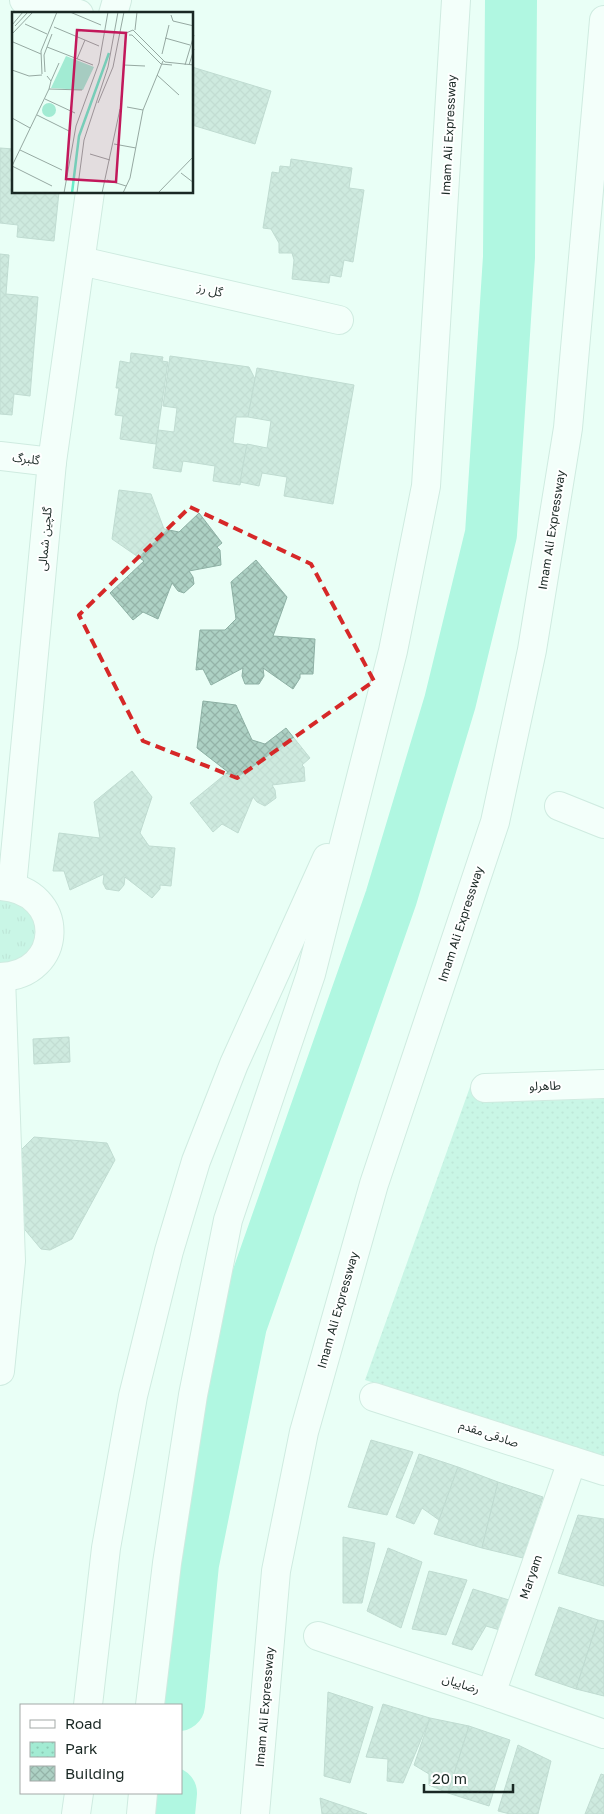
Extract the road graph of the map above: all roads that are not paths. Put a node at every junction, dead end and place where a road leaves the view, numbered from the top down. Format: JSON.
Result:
{"nodes":[{"id":1,"x":24,"y":0,"type":"edge"},
{"id":2,"x":456,"y":0,"type":"edge"},
{"id":3,"x":71,"y":12,"type":"edge"},
{"id":4,"x":604,"y":20,"type":"edge"},
{"id":5,"x":90,"y":194,"type":"edge"},
{"id":6,"x":81,"y":262,"type":"junction"},
{"id":7,"x":339,"y":320,"type":"dead end"},
{"id":8,"x":0,"y":456,"type":"edge"},
{"id":9,"x":52,"y":462,"type":"junction"},
{"id":10,"x":358,"y":791,"type":"junction"},
{"id":11,"x":559,"y":806,"type":"dead end"},
{"id":12,"x":604,"y":824,"type":"edge"},
{"id":13,"x":6,"y":886,"type":"edge"},
{"id":14,"x":1,"y":977,"type":"edge"},
{"id":15,"x":604,"y":1084,"type":"edge"},
{"id":16,"x":485,"y":1088,"type":"dead end"},
{"id":17,"x":0,"y":1371,"type":"edge"},
{"id":18,"x":374,"y":1397,"type":"dead end"},
{"id":19,"x":572,"y":1460,"type":"junction"},
{"id":20,"x":604,"y":1471,"type":"edge"},
{"id":21,"x":318,"y":1636,"type":"dead end"},
{"id":22,"x":491,"y":1694,"type":"junction"},
{"id":23,"x":88,"y":1704,"type":"edge"},
{"id":24,"x":150,"y":1704,"type":"edge"},
{"id":25,"x":604,"y":1734,"type":"edge"},
{"id":26,"x":79,"y":1794,"type":"edge"},
{"id":27,"x":142,"y":1794,"type":"edge"},
{"id":28,"x":76,"y":1814,"type":"edge"},
{"id":29,"x":141,"y":1814,"type":"edge"},
{"id":30,"x":255,"y":1814,"type":"edge"}],
"edges":[{"from":1,"to":3,"type":"main road"},
{"from":2,"to":10,"type":"main road","name":"Imam Ali Expressway"},
{"from":4,"to":30,"type":"main road","name":"Imam Ali Expressway"},
{"from":5,"to":6,"type":"main road","name":"گلچین شمالی"},
{"from":6,"to":7,"type":"main road","name":"گل رز"},
{"from":6,"to":9,"type":"main road","name":"گلچین شمالی"},
{"from":8,"to":9,"type":"main road","name":"گلبرگ"},
{"from":9,"to":13,"type":"main road","name":"گلچین شمالی"},
{"from":10,"to":23,"type":"main road"},
{"from":10,"to":24,"type":"main road","name":"Imam Ali Expressway"},
{"from":11,"to":12,"type":"main road"},
{"from":13,"to":14,"type":"main road"},
{"from":14,"to":17,"type":"main road"},
{"from":15,"to":16,"type":"main road","name":"طاهرلو"},
{"from":18,"to":19,"type":"main road","name":"صادقی مقدم"},
{"from":19,"to":20,"type":"main road","name":"صادقی مقدم"},
{"from":19,"to":22,"type":"main road","name":"Maryam"},
{"from":21,"to":22,"type":"main road","name":"رضاییان"},
{"from":22,"to":25,"type":"main road","name":"رضاییان"},
{"from":26,"to":28,"type":"main road"},
{"from":27,"to":29,"type":"main road"}]}
